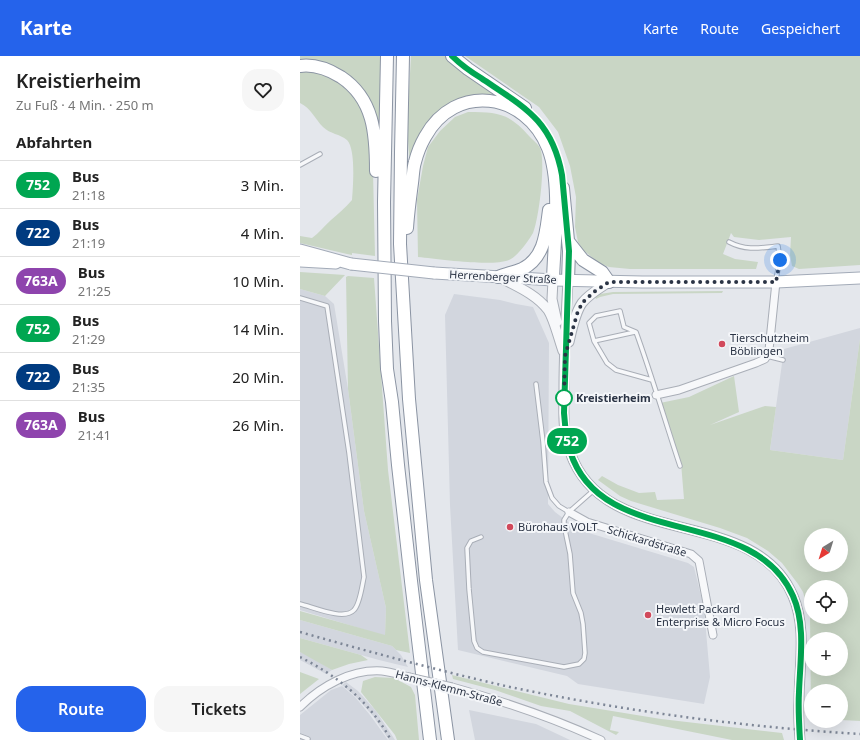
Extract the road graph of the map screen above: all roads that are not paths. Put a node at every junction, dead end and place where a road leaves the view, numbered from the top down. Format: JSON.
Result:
{"nodes":[{"id":1,"x":387,"y":56,"type":"edge"},
{"id":2,"x":403,"y":56,"type":"edge"},
{"id":3,"x":452,"y":56,"type":"edge"},
{"id":4,"x":300,"y":66,"type":"edge"},
{"id":5,"x":320,"y":154,"type":"dead end"},
{"id":6,"x":300,"y":165,"type":"edge"},
{"id":7,"x":555,"y":183,"type":"junction"},
{"id":8,"x":384,"y":234,"type":"junction"},
{"id":9,"x":568,"y":240,"type":"junction"},
{"id":10,"x":729,"y":242,"type":"dead end"},
{"id":11,"x":300,"y":250,"type":"edge"},
{"id":12,"x":300,"y":261,"type":"edge"},
{"id":13,"x":351,"y":264,"type":"junction"},
{"id":14,"x":498,"y":277,"type":"junction"},
{"id":15,"x":860,"y":278,"type":"edge"},
{"id":16,"x":553,"y":280,"type":"junction"},
{"id":17,"x":568,"y":281,"type":"junction"},
{"id":18,"x":609,"y":282,"type":"junction"},
{"id":19,"x":776,"y":282,"type":"junction"},
{"id":20,"x":403,"y":283,"type":"junction"},
{"id":21,"x":300,"y":298,"type":"edge"},
{"id":22,"x":636,"y":332,"type":"junction"},
{"id":23,"x":594,"y":340,"type":"junction"},
{"id":24,"x":565,"y":356,"type":"junction"},
{"id":25,"x":767,"y":356,"type":"junction"},
{"id":26,"x":782,"y":360,"type":"dead end"},
{"id":27,"x":652,"y":380,"type":"junction"},
{"id":28,"x":536,"y":384,"type":"dead end"},
{"id":29,"x":656,"y":395,"type":"junction"},
{"id":30,"x":680,"y":466,"type":"dead end"},
{"id":31,"x":594,"y":490,"type":"junction"},
{"id":32,"x":569,"y":512,"type":"junction"},
{"id":33,"x":481,"y":537,"type":"dead end"},
{"id":34,"x":300,"y":604,"type":"edge"},
{"id":35,"x":713,"y":635,"type":"dead end"},
{"id":36,"x":300,"y":707,"type":"edge"},
{"id":37,"x":300,"y":736,"type":"edge"},
{"id":38,"x":308,"y":739,"type":"dead end"},
{"id":39,"x":430,"y":740,"type":"edge"},
{"id":40,"x":448,"y":740,"type":"edge"},
{"id":41,"x":601,"y":740,"type":"edge"},
{"id":42,"x":800,"y":740,"type":"edge"}],
"edges":[{"from":1,"to":8,"type":"highway"},
{"from":2,"to":20,"type":"highway"},
{"from":3,"to":9,"type":"highway"},
{"from":4,"to":8,"type":"highway"},
{"from":5,"to":6,"type":"lane"},
{"from":7,"to":14,"type":"highway"},
{"from":7,"to":16,"type":"highway"},
{"from":7,"to":20,"type":"highway"},
{"from":8,"to":39,"type":"highway"},
{"from":9,"to":17,"type":"highway"},
{"from":9,"to":18,"type":"highway"},
{"from":10,"to":19,"type":"lane"},
{"from":11,"to":13,"type":"main road","name":"Herrenberger Straße"},
{"from":12,"to":13,"type":"main road","name":"Herrenberger Straße"},
{"from":13,"to":14,"type":"main road","name":"Herrenberger Straße","bridge":true},
{"from":14,"to":16,"type":"main road","name":"Herrenberger Straße"},
{"from":14,"to":24,"type":"street"},
{"from":15,"to":19,"type":"main road","name":"Herrenberger Straße"},
{"from":16,"to":17,"type":"main road","name":"Herrenberger Straße"},
{"from":16,"to":24,"type":"street","name":"Schickardstraße"},
{"from":17,"to":18,"type":"main road","name":"Herrenberger Straße"},
{"from":17,"to":24,"type":"street","name":"Schickardstraße"},
{"from":18,"to":19,"type":"main road","name":"Herrenberger Straße"},
{"from":18,"to":24,"type":"street"},
{"from":19,"to":25,"type":"street"},
{"from":20,"to":40,"type":"highway"},
{"from":21,"to":34,"type":"lane"},
{"from":22,"to":23,"type":"lane"},
{"from":22,"to":23,"type":"lane"},
{"from":22,"to":27,"type":"lane"},
{"from":23,"to":27,"type":"lane"},
{"from":24,"to":31,"type":"street","name":"Schickardstraße"},
{"from":25,"to":26,"type":"lane"},
{"from":25,"to":29,"type":"street"},
{"from":27,"to":29,"type":"lane"},
{"from":28,"to":32,"type":"lane"},
{"from":29,"to":30,"type":"lane"},
{"from":31,"to":32,"type":"lane"},
{"from":31,"to":42,"type":"street","name":"Schickardstraße"},
{"from":32,"to":33,"type":"lane"},
{"from":32,"to":35,"type":"street","name":"Schickardstraße"},
{"from":36,"to":41,"type":"street","name":"Hanns-Klemm-Straße","bridge":true},
{"from":37,"to":38,"type":"lane"}]}
